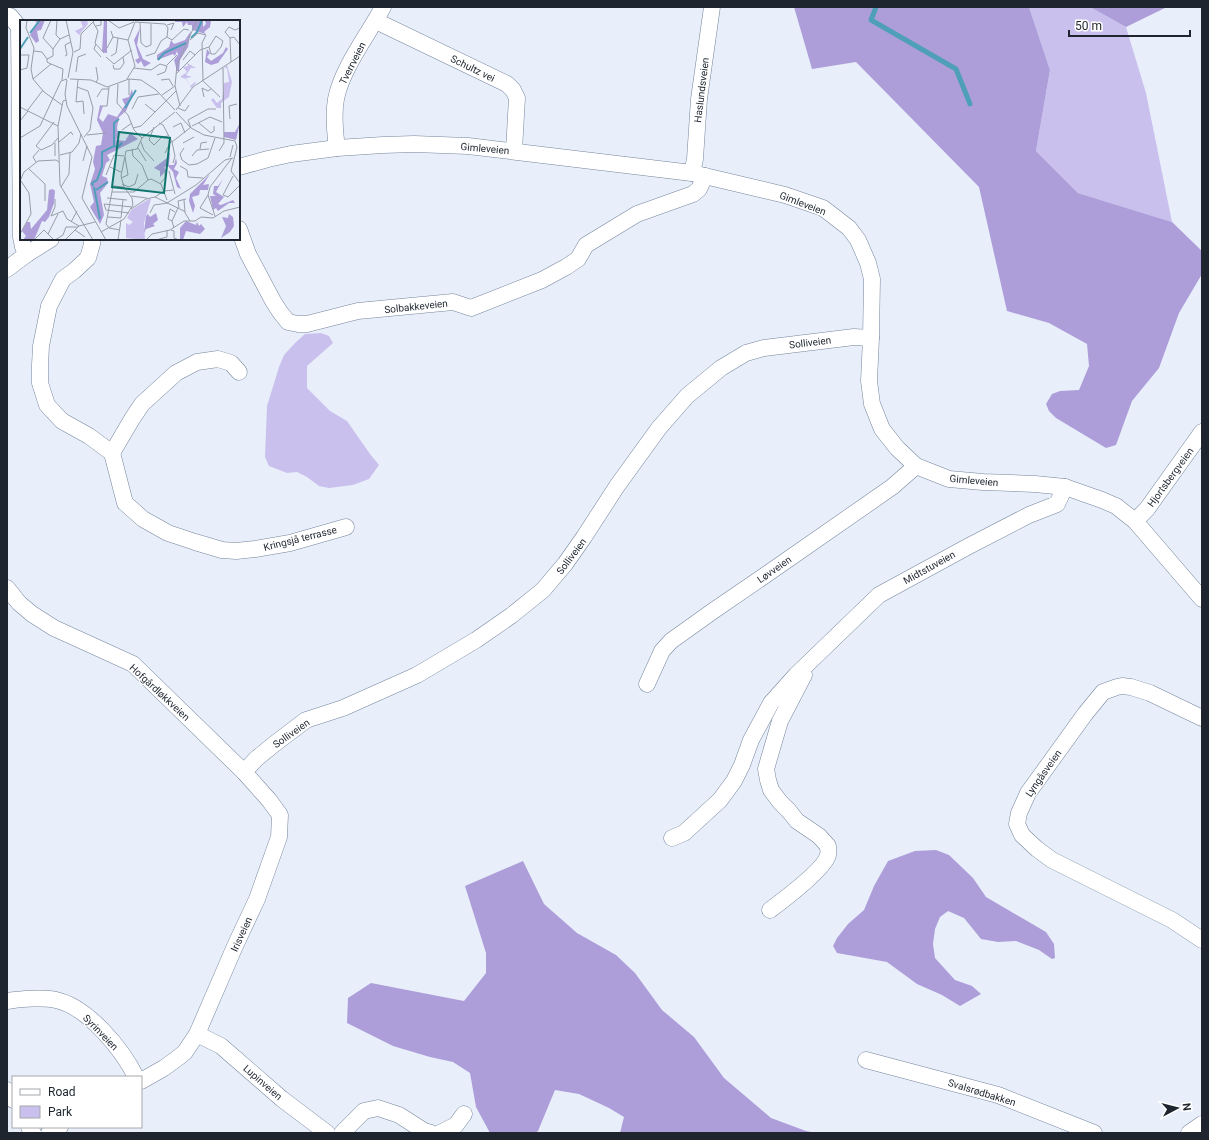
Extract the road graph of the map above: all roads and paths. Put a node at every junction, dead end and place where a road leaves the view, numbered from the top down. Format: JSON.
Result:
{"nodes":[{"id":1,"x":712,"y":7,"type":"edge"},
{"id":2,"x":379,"y":14,"type":"edge"},
{"id":3,"x":7,"y":16,"type":"edge"},
{"id":4,"x":20,"y":132,"type":"edge"},
{"id":5,"x":337,"y":148,"type":"junction"},
{"id":6,"x":514,"y":150,"type":"junction"},
{"id":7,"x":240,"y":167,"type":"edge"},
{"id":8,"x":699,"y":174,"type":"junction"},
{"id":9,"x":240,"y":231,"type":"edge"},
{"id":10,"x":22,"y":240,"type":"edge"},
{"id":11,"x":50,"y":240,"type":"edge"},
{"id":12,"x":92,"y":240,"type":"edge"},
{"id":13,"x":27,"y":254,"type":"junction"},
{"id":14,"x":7,"y":269,"type":"edge"},
{"id":15,"x":871,"y":338,"type":"junction"},
{"id":16,"x":239,"y":372,"type":"dead end"},
{"id":17,"x":1202,"y":432,"type":"edge"},
{"id":18,"x":112,"y":453,"type":"junction"},
{"id":19,"x":916,"y":466,"type":"junction"},
{"id":20,"x":1065,"y":487,"type":"junction"},
{"id":21,"x":1135,"y":521,"type":"junction"},
{"id":22,"x":346,"y":527,"type":"dead end"},
{"id":23,"x":7,"y":588,"type":"edge"},
{"id":24,"x":1202,"y":599,"type":"edge"},
{"id":25,"x":805,"y":667,"type":"junction"},
{"id":26,"x":647,"y":684,"type":"dead end"},
{"id":27,"x":1202,"y":718,"type":"edge"},
{"id":28,"x":244,"y":772,"type":"junction"},
{"id":29,"x":672,"y":838,"type":"dead end"},
{"id":30,"x":770,"y":910,"type":"dead end"},
{"id":31,"x":1202,"y":940,"type":"edge"},
{"id":32,"x":7,"y":1001,"type":"edge"},
{"id":33,"x":197,"y":1034,"type":"junction"},
{"id":34,"x":866,"y":1060,"type":"dead end"},
{"id":35,"x":136,"y":1076,"type":"edge"},
{"id":36,"x":142,"y":1079,"type":"edge"},
{"id":37,"x":464,"y":1114,"type":"dead end"},
{"id":38,"x":1202,"y":1124,"type":"edge"},
{"id":39,"x":58,"y":1128,"type":"edge"},
{"id":40,"x":49,"y":1133,"type":"edge"},
{"id":41,"x":327,"y":1133,"type":"edge"},
{"id":42,"x":342,"y":1133,"type":"edge"},
{"id":43,"x":430,"y":1133,"type":"edge"},
{"id":44,"x":440,"y":1133,"type":"edge"},
{"id":45,"x":1094,"y":1133,"type":"edge"},
{"id":46,"x":1189,"y":1133,"type":"edge"}],
"edges":[{"from":1,"to":8,"type":"street","name":"Haslundsveien"},
{"from":2,"to":5,"type":"street","name":"Tverrveien"},
{"from":2,"to":6,"type":"street","name":"Schultz vei"},
{"from":3,"to":4,"type":"street"},
{"from":5,"to":6,"type":"street","name":"Gimleveien"},
{"from":5,"to":7,"type":"street","name":"Gimleveien"},
{"from":6,"to":8,"type":"street","name":"Gimleveien"},
{"from":8,"to":9,"type":"street","name":"Solbakkeveien"},
{"from":8,"to":15,"type":"street","name":"Gimleveien"},
{"from":10,"to":13,"type":"street"},
{"from":11,"to":13,"type":"street"},
{"from":12,"to":18,"type":"street"},
{"from":13,"to":14,"type":"street"},
{"from":15,"to":19,"type":"street","name":"Gimleveien"},
{"from":15,"to":28,"type":"street","name":"Solliveien"},
{"from":16,"to":18,"type":"street"},
{"from":17,"to":21,"type":"street","name":"Hjortsbergveien"},
{"from":18,"to":22,"type":"street","name":"Kringsjå terrasse"},
{"from":19,"to":20,"type":"street","name":"Gimleveien"},
{"from":19,"to":26,"type":"street","name":"Løvveien"},
{"from":20,"to":21,"type":"street","name":"Gimleveien"},
{"from":20,"to":25,"type":"street","name":"Midtstuveien"},
{"from":21,"to":24,"type":"street","name":"Gimleveien"},
{"from":23,"to":28,"type":"street","name":"Hofgårdløkkveien"},
{"from":25,"to":29,"type":"street","name":"Midtstuveien"},
{"from":25,"to":30,"type":"street","name":"Midtstuveien"},
{"from":27,"to":31,"type":"street","name":"Lyngåsveien"},
{"from":28,"to":33,"type":"street","name":"Irisveien"},
{"from":32,"to":35,"type":"street","name":"Syrinveien"},
{"from":33,"to":36,"type":"street","name":"Irisveien"},
{"from":33,"to":41,"type":"street","name":"Lupinveien"},
{"from":34,"to":45,"type":"street","name":"Svalsrødbakken"},
{"from":37,"to":44,"type":"street"},
{"from":38,"to":46,"type":"street"},
{"from":39,"to":40,"type":"street"},
{"from":42,"to":43,"type":"street"}]}
